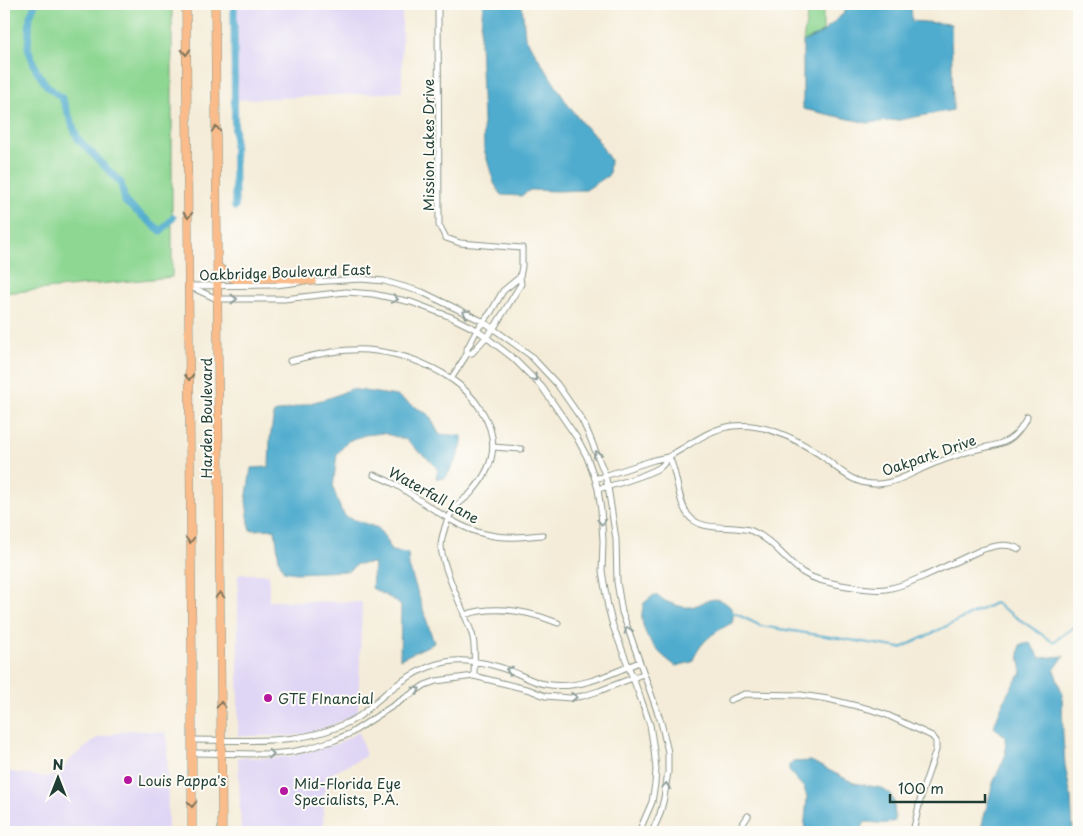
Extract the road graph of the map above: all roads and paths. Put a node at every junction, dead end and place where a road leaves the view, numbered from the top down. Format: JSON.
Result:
{"nodes":[{"id":1,"x":186,"y":4,"type":"edge"},
{"id":2,"x":215,"y":4,"type":"edge"},
{"id":3,"x":438,"y":4,"type":"edge"},
{"id":4,"x":217,"y":266,"type":"junction"},
{"id":5,"x":520,"y":276,"type":"junction"},
{"id":6,"x":312,"y":282,"type":"junction"},
{"id":7,"x":188,"y":286,"type":"junction"},
{"id":8,"x":217,"y":286,"type":"junction"},
{"id":9,"x":218,"y":299,"type":"junction"},
{"id":10,"x":498,"y":299,"type":"junction"},
{"id":11,"x":508,"y":305,"type":"junction"},
{"id":12,"x":484,"y":322,"type":"junction"},
{"id":13,"x":494,"y":328,"type":"junction"},
{"id":14,"x":477,"y":330,"type":"junction"},
{"id":15,"x":486,"y":336,"type":"junction"},
{"id":16,"x":467,"y":354,"type":"junction"},
{"id":17,"x":290,"y":360,"type":"dead end"},
{"id":18,"x":452,"y":379,"type":"junction"},
{"id":19,"x":1026,"y":417,"type":"dead end"},
{"id":20,"x":493,"y":447,"type":"junction"},
{"id":21,"x":521,"y":450,"type":"dead end"},
{"id":22,"x":669,"y":457,"type":"junction"},
{"id":23,"x":638,"y":465,"type":"junction"},
{"id":24,"x":374,"y":475,"type":"dead end"},
{"id":25,"x":643,"y":475,"type":"junction"},
{"id":26,"x":605,"y":476,"type":"junction"},
{"id":27,"x":594,"y":479,"type":"junction"},
{"id":28,"x":608,"y":486,"type":"junction"},
{"id":29,"x":598,"y":489,"type":"junction"},
{"id":30,"x":449,"y":518,"type":"junction"},
{"id":31,"x":542,"y":535,"type":"dead end"},
{"id":32,"x":1019,"y":549,"type":"dead end"},
{"id":33,"x":464,"y":615,"type":"junction"},
{"id":34,"x":558,"y":622,"type":"dead end"},
{"id":35,"x":474,"y":662,"type":"junction"},
{"id":36,"x":639,"y":662,"type":"junction"},
{"id":37,"x":628,"y":666,"type":"junction"},
{"id":38,"x":643,"y":674,"type":"junction"},
{"id":39,"x":474,"y":676,"type":"junction"},
{"id":40,"x":633,"y":679,"type":"junction"},
{"id":41,"x":730,"y":700,"type":"dead end"},
{"id":42,"x":192,"y":740,"type":"junction"},
{"id":43,"x":222,"y":740,"type":"junction"},
{"id":44,"x":192,"y":753,"type":"junction"},
{"id":45,"x":222,"y":753,"type":"junction"},
{"id":46,"x":748,"y":816,"type":"dead end"},
{"id":47,"x":192,"y":832,"type":"edge"},
{"id":48,"x":222,"y":832,"type":"edge"},
{"id":49,"x":639,"y":832,"type":"edge"},
{"id":50,"x":652,"y":832,"type":"edge"},
{"id":51,"x":738,"y":832,"type":"edge"},
{"id":52,"x":912,"y":832,"type":"edge"}],
"edges":[{"from":1,"to":7,"type":"main road","name":"Harden Boulevard","one_way":true},
{"from":4,"to":2,"type":"main road","name":"Harden Boulevard","one_way":true},
{"from":3,"to":5,"type":"street","name":"Mission Lakes Drive"},
{"from":4,"to":6,"type":"main road"},
{"from":4,"to":8,"type":"main road","name":"Harden Boulevard"},
{"from":5,"to":10,"type":"street","name":"Mission Lakes Drive"},
{"from":5,"to":11,"type":"street","name":"Mission Lakes Drive"},
{"from":6,"to":8,"type":"street","name":"Oakbridge Boulevard East"},
{"from":12,"to":6,"type":"street","name":"Oakbridge Boulevard East","one_way":true},
{"from":7,"to":8,"type":"street","name":"Oakbridge Boulevard East"},
{"from":7,"to":9,"type":"street","name":"Oakbridge Boulevard East"},
{"from":7,"to":42,"type":"main road","name":"Harden Boulevard","one_way":true},
{"from":8,"to":9,"type":"main road","name":"Harden Boulevard"},
{"from":9,"to":14,"type":"street","name":"Oakbridge Boulevard East","one_way":true},
{"from":43,"to":9,"type":"main road","name":"Harden Boulevard","one_way":true},
{"from":10,"to":11,"type":"street"},
{"from":10,"to":12,"type":"street","name":"Mission Lakes Drive"},
{"from":11,"to":13,"type":"street","name":"Mission Lakes Drive"},
{"from":12,"to":13,"type":"street","name":"Oakbridge Boulevard East"},
{"from":12,"to":14,"type":"street","name":"Mission Lakes Drive"},
{"from":13,"to":15,"type":"street","name":"Mission Lakes Drive"},
{"from":26,"to":13,"type":"street","name":"Oakbridge Boulevard East","one_way":true},
{"from":14,"to":15,"type":"street","name":"Oakbridge Boulevard East"},
{"from":14,"to":16,"type":"street","name":"Mission Lakes Drive"},
{"from":15,"to":16,"type":"street","name":"Mission Lakes Drive"},
{"from":15,"to":27,"type":"street","name":"Oakbridge Boulevard East","one_way":true},
{"from":16,"to":18,"type":"street","name":"Mission Lakes Drive"},
{"from":17,"to":18,"type":"street"},
{"from":18,"to":20,"type":"street"},
{"from":19,"to":22,"type":"street","name":"Oakpark Drive"},
{"from":20,"to":21,"type":"street"},
{"from":20,"to":30,"type":"street"},
{"from":22,"to":23,"type":"street","name":"Oakpark Drive"},
{"from":22,"to":25,"type":"street","name":"Oakpark Drive"},
{"from":22,"to":32,"type":"street"},
{"from":23,"to":25,"type":"street"},
{"from":23,"to":26,"type":"street","name":"Oakpark Drive"},
{"from":24,"to":30,"type":"street","name":"Waterfall Lane"},
{"from":25,"to":28,"type":"street","name":"Oakpark Drive"},
{"from":26,"to":27,"type":"street","name":"Oakpark Drive"},
{"from":26,"to":28,"type":"street","name":"Oakbridge Boulevard East"},
{"from":27,"to":29,"type":"street","name":"Oakbridge Boulevard East"},
{"from":28,"to":29,"type":"street","name":"Oakpark Drive"},
{"from":36,"to":28,"type":"street","name":"Oakbridge Boulevard East","one_way":true},
{"from":29,"to":37,"type":"street","name":"Oakbridge Boulevard East","one_way":true},
{"from":30,"to":31,"type":"street","name":"Waterfall Lane"},
{"from":30,"to":33,"type":"street"},
{"from":33,"to":34,"type":"street"},
{"from":33,"to":35,"type":"street"},
{"from":37,"to":35,"type":"street","one_way":true},
{"from":35,"to":39,"type":"street"},
{"from":35,"to":43,"type":"street"},
{"from":36,"to":37,"type":"street"},
{"from":36,"to":38,"type":"street","name":"Oakbridge Boulevard East"},
{"from":37,"to":40,"type":"street","name":"Oakbridge Boulevard East"},
{"from":38,"to":40,"type":"street"},
{"from":50,"to":38,"type":"street","name":"Oakbridge Boulevard East","one_way":true},
{"from":39,"to":40,"type":"street","one_way":true},
{"from":45,"to":39,"type":"street","one_way":true},
{"from":40,"to":49,"type":"street","name":"Oakbridge Boulevard East"},
{"from":41,"to":52,"type":"street"},
{"from":42,"to":43,"type":"street"},
{"from":42,"to":44,"type":"main road","name":"Harden Boulevard"},
{"from":43,"to":45,"type":"main road","name":"Harden Boulevard"},
{"from":44,"to":45,"type":"street"},
{"from":44,"to":47,"type":"main road","name":"Harden Boulevard","one_way":true},
{"from":45,"to":48,"type":"main road","name":"Harden Boulevard"},
{"from":46,"to":51,"type":"street"}]}
